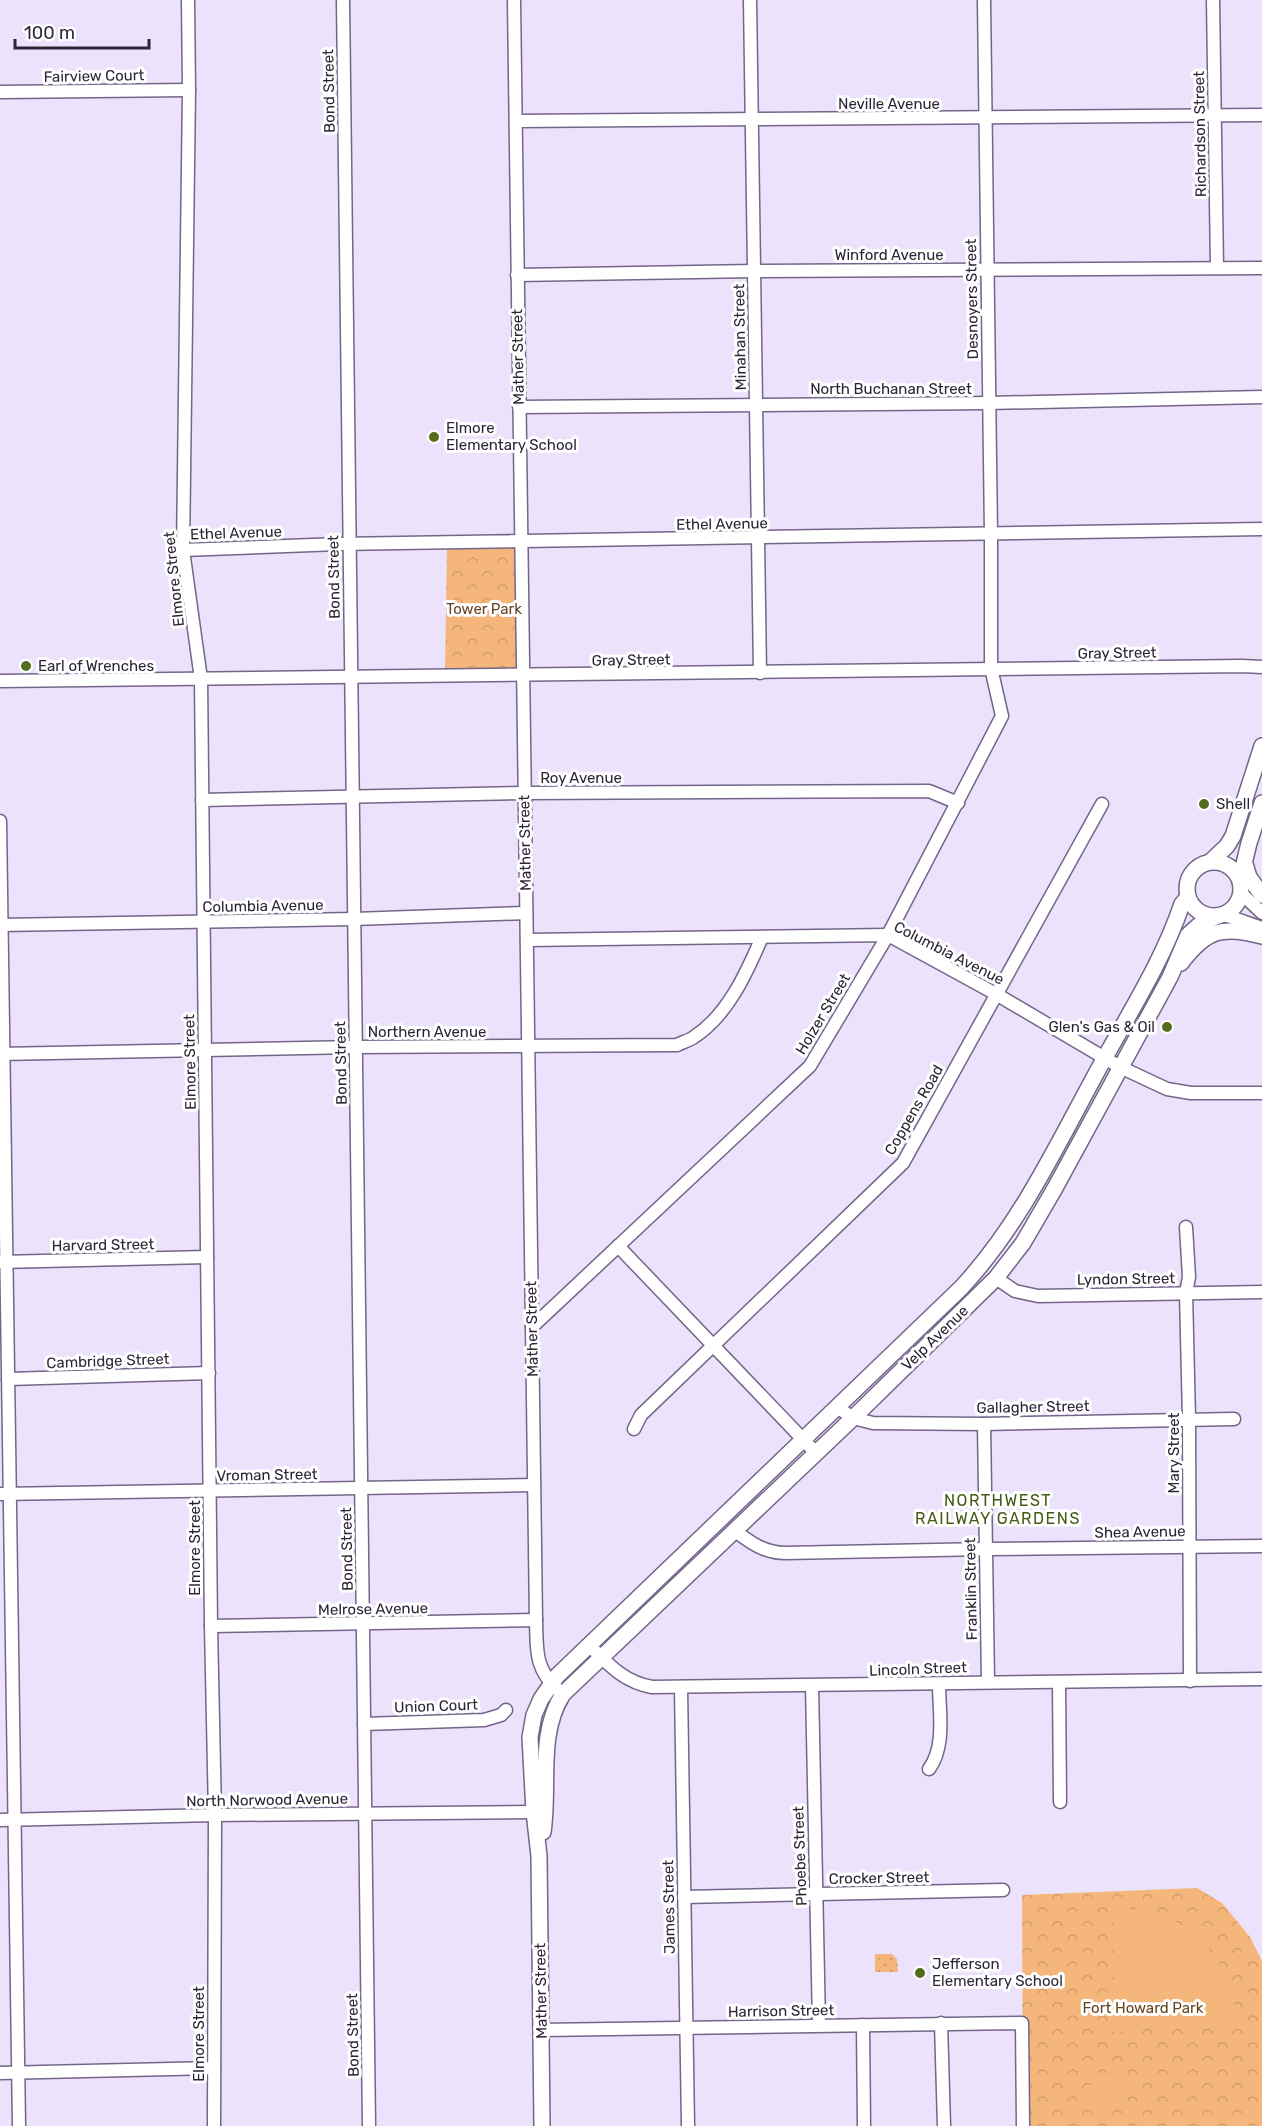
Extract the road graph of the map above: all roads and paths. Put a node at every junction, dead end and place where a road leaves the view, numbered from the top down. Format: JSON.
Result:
{"nodes":[{"id":1,"x":188,"y":0,"type":"edge"},
{"id":2,"x":343,"y":0,"type":"edge"},
{"id":3,"x":514,"y":0,"type":"edge"},
{"id":4,"x":750,"y":0,"type":"edge"},
{"id":5,"x":984,"y":0,"type":"edge"},
{"id":6,"x":1213,"y":0,"type":"edge"},
{"id":7,"x":189,"y":90,"type":"junction"},
{"id":8,"x":0,"y":92,"type":"edge"},
{"id":9,"x":1215,"y":115,"type":"junction"},
{"id":10,"x":1262,"y":115,"type":"edge"},
{"id":11,"x":985,"y":118,"type":"junction"},
{"id":12,"x":752,"y":120,"type":"junction"},
{"id":13,"x":516,"y":121,"type":"junction"},
{"id":14,"x":1217,"y":268,"type":"junction"},
{"id":15,"x":1262,"y":268,"type":"edge"},
{"id":16,"x":987,"y":270,"type":"junction"},
{"id":17,"x":754,"y":271,"type":"junction"},
{"id":18,"x":517,"y":275,"type":"junction"},
{"id":19,"x":1262,"y":397,"type":"edge"},
{"id":20,"x":989,"y":403,"type":"junction"},
{"id":21,"x":756,"y":405,"type":"junction"},
{"id":22,"x":519,"y":407,"type":"junction"},
{"id":23,"x":1262,"y":530,"type":"edge"},
{"id":24,"x":991,"y":535,"type":"junction"},
{"id":25,"x":758,"y":539,"type":"junction"},
{"id":26,"x":521,"y":542,"type":"junction"},
{"id":27,"x":349,"y":544,"type":"junction"},
{"id":28,"x":183,"y":550,"type":"junction"},
{"id":29,"x":1262,"y":668,"type":"edge"},
{"id":30,"x":991,"y":670,"type":"junction"},
{"id":31,"x":760,"y":673,"type":"junction"},
{"id":32,"x":523,"y":676,"type":"junction"},
{"id":33,"x":351,"y":678,"type":"junction"},
{"id":34,"x":201,"y":679,"type":"junction"},
{"id":35,"x":0,"y":681,"type":"edge"},
{"id":36,"x":1262,"y":746,"type":"edge"},
{"id":37,"x":525,"y":793,"type":"junction"},
{"id":38,"x":352,"y":796,"type":"junction"},
{"id":39,"x":202,"y":800,"type":"junction"},
{"id":40,"x":958,"y":802,"type":"junction"},
{"id":41,"x":1262,"y":803,"type":"edge"},
{"id":42,"x":1102,"y":804,"type":"dead end"},
{"id":43,"x":0,"y":821,"type":"edge"},
{"id":44,"x":1210,"y":862,"type":"junction"},
{"id":45,"x":1245,"y":864,"type":"junction"},
{"id":46,"x":1241,"y":887,"type":"junction"},
{"id":47,"x":1262,"y":894,"type":"edge"},
{"id":48,"x":1188,"y":897,"type":"junction"},
{"id":49,"x":526,"y":913,"type":"junction"},
{"id":50,"x":1262,"y":913,"type":"edge"},
{"id":51,"x":1221,"y":915,"type":"junction"},
{"id":52,"x":354,"y":919,"type":"junction"},
{"id":53,"x":204,"y":922,"type":"junction"},
{"id":54,"x":1,"y":925,"type":"edge"},
{"id":55,"x":1262,"y":928,"type":"edge"},
{"id":56,"x":888,"y":935,"type":"junction"},
{"id":57,"x":1262,"y":936,"type":"edge"},
{"id":58,"x":762,"y":937,"type":"junction"},
{"id":59,"x":527,"y":940,"type":"junction"},
{"id":60,"x":1170,"y":977,"type":"junction"},
{"id":61,"x":996,"y":994,"type":"junction"},
{"id":62,"x":528,"y":1046,"type":"junction"},
{"id":63,"x":355,"y":1047,"type":"junction"},
{"id":64,"x":205,"y":1050,"type":"junction"},
{"id":65,"x":2,"y":1054,"type":"edge"},
{"id":66,"x":1105,"y":1058,"type":"junction"},
{"id":67,"x":1120,"y":1066,"type":"junction"},
{"id":68,"x":1262,"y":1093,"type":"edge"},
{"id":69,"x":1186,"y":1227,"type":"dead end"},
{"id":70,"x":618,"y":1246,"type":"junction"},
{"id":71,"x":207,"y":1257,"type":"junction"},
{"id":72,"x":3,"y":1262,"type":"edge"},
{"id":73,"x":996,"y":1278,"type":"junction"},
{"id":74,"x":1262,"y":1292,"type":"edge"},
{"id":75,"x":1185,"y":1293,"type":"junction"},
{"id":76,"x":532,"y":1327,"type":"junction"},
{"id":77,"x":715,"y":1346,"type":"junction"},
{"id":78,"x":208,"y":1373,"type":"junction"},
{"id":79,"x":8,"y":1379,"type":"junction"},
{"id":80,"x":837,"y":1407,"type":"junction"},
{"id":81,"x":853,"y":1418,"type":"junction"},
{"id":82,"x":1189,"y":1419,"type":"junction"},
{"id":83,"x":1234,"y":1419,"type":"dead end"},
{"id":84,"x":984,"y":1424,"type":"junction"},
{"id":85,"x":634,"y":1429,"type":"dead end"},
{"id":86,"x":803,"y":1439,"type":"junction"},
{"id":87,"x":816,"y":1453,"type":"junction"},
{"id":88,"x":534,"y":1485,"type":"junction"},
{"id":89,"x":361,"y":1488,"type":"junction"},
{"id":90,"x":210,"y":1491,"type":"junction"},
{"id":91,"x":5,"y":1494,"type":"edge"},
{"id":92,"x":735,"y":1531,"type":"junction"},
{"id":93,"x":1262,"y":1546,"type":"edge"},
{"id":94,"x":1189,"y":1547,"type":"junction"},
{"id":95,"x":986,"y":1549,"type":"junction"},
{"id":96,"x":536,"y":1620,"type":"junction"},
{"id":97,"x":363,"y":1624,"type":"junction"},
{"id":98,"x":211,"y":1626,"type":"junction"},
{"id":99,"x":590,"y":1646,"type":"junction"},
{"id":100,"x":601,"y":1657,"type":"junction"},
{"id":101,"x":1262,"y":1679,"type":"edge"},
{"id":102,"x":988,"y":1681,"type":"junction"},
{"id":103,"x":1190,"y":1681,"type":"junction"},
{"id":104,"x":551,"y":1683,"type":"junction"},
{"id":105,"x":1059,"y":1683,"type":"junction"},
{"id":106,"x":939,"y":1684,"type":"junction"},
{"id":107,"x":812,"y":1686,"type":"junction"},
{"id":108,"x":681,"y":1688,"type":"junction"},
{"id":109,"x":563,"y":1694,"type":"junction"},
{"id":110,"x":506,"y":1710,"type":"dead end"},
{"id":111,"x":364,"y":1724,"type":"junction"},
{"id":112,"x":929,"y":1768,"type":"dead end"},
{"id":113,"x":1060,"y":1802,"type":"dead end"},
{"id":114,"x":534,"y":1812,"type":"junction"},
{"id":115,"x":366,"y":1814,"type":"junction"},
{"id":116,"x":215,"y":1815,"type":"junction"},
{"id":117,"x":0,"y":1820,"type":"edge"},
{"id":118,"x":14,"y":1820,"type":"junction"},
{"id":119,"x":539,"y":1856,"type":"junction"},
{"id":120,"x":1003,"y":1890,"type":"dead end"},
{"id":121,"x":817,"y":1894,"type":"junction"},
{"id":122,"x":684,"y":1897,"type":"junction"},
{"id":123,"x":941,"y":2023,"type":"junction"},
{"id":124,"x":819,"y":2025,"type":"junction"},
{"id":125,"x":862,"y":2025,"type":"junction"},
{"id":126,"x":686,"y":2028,"type":"junction"},
{"id":127,"x":541,"y":2030,"type":"junction"},
{"id":128,"x":214,"y":2068,"type":"junction"},
{"id":129,"x":0,"y":2073,"type":"edge"},
{"id":130,"x":18,"y":2073,"type":"junction"},
{"id":131,"x":19,"y":2126,"type":"edge"},
{"id":132,"x":214,"y":2126,"type":"edge"},
{"id":133,"x":369,"y":2126,"type":"edge"},
{"id":134,"x":542,"y":2126,"type":"edge"},
{"id":135,"x":688,"y":2126,"type":"edge"},
{"id":136,"x":864,"y":2126,"type":"edge"},
{"id":137,"x":944,"y":2126,"type":"edge"},
{"id":138,"x":1023,"y":2126,"type":"edge"}],
"edges":[{"from":1,"to":7,"type":"street","name":"Elmore Street"},
{"from":2,"to":27,"type":"street","name":"Bond Street"},
{"from":3,"to":13,"type":"street","name":"Mather Street"},
{"from":4,"to":12,"type":"street","name":"Minahan Street"},
{"from":5,"to":11,"type":"street","name":"Desnoyers Street"},
{"from":6,"to":9,"type":"street","name":"Richardson Street"},
{"from":7,"to":8,"type":"street","name":"Fairview Court"},
{"from":7,"to":28,"type":"street","name":"Elmore Street"},
{"from":9,"to":10,"type":"street","name":"Neville Avenue"},
{"from":9,"to":11,"type":"street","name":"Neville Avenue"},
{"from":9,"to":14,"type":"street","name":"Richardson Street"},
{"from":11,"to":12,"type":"street","name":"Neville Avenue"},
{"from":11,"to":16,"type":"street","name":"Desnoyers Street"},
{"from":12,"to":13,"type":"street","name":"Neville Avenue"},
{"from":12,"to":17,"type":"street","name":"Minahan Street"},
{"from":13,"to":18,"type":"street","name":"Mather Street"},
{"from":14,"to":15,"type":"street","name":"Winford Avenue"},
{"from":14,"to":16,"type":"street","name":"Winford Avenue"},
{"from":16,"to":17,"type":"street","name":"Winford Avenue"},
{"from":16,"to":20,"type":"street","name":"Desnoyers Street"},
{"from":17,"to":18,"type":"street","name":"Winford Avenue"},
{"from":17,"to":21,"type":"street","name":"Minahan Street"},
{"from":18,"to":22,"type":"street","name":"Mather Street"},
{"from":19,"to":20,"type":"street","name":"North Buchanan Street"},
{"from":20,"to":21,"type":"street","name":"North Buchanan Street"},
{"from":20,"to":24,"type":"street","name":"Desnoyers Street"},
{"from":21,"to":22,"type":"street","name":"North Buchanan Street"},
{"from":21,"to":25,"type":"street","name":"Minahan Street"},
{"from":22,"to":26,"type":"street","name":"Mather Street"},
{"from":23,"to":24,"type":"street","name":"Ethel Avenue"},
{"from":24,"to":25,"type":"street","name":"Ethel Avenue"},
{"from":24,"to":30,"type":"street","name":"Desnoyers Street"},
{"from":25,"to":26,"type":"street","name":"Ethel Avenue"},
{"from":25,"to":31,"type":"street","name":"Minahan Street"},
{"from":26,"to":27,"type":"street","name":"Ethel Avenue"},
{"from":26,"to":32,"type":"street","name":"Mather Street"},
{"from":27,"to":28,"type":"street","name":"Ethel Avenue"},
{"from":27,"to":33,"type":"street","name":"Bond Street"},
{"from":28,"to":34,"type":"street","name":"Elmore Street"},
{"from":29,"to":30,"type":"street","name":"Gray Street"},
{"from":30,"to":31,"type":"street","name":"Gray Street"},
{"from":30,"to":40,"type":"street","name":"Holzer Street"},
{"from":31,"to":32,"type":"street","name":"Gray Street"},
{"from":32,"to":33,"type":"street","name":"Gray Street"},
{"from":32,"to":37,"type":"street","name":"Mather Street"},
{"from":33,"to":34,"type":"street","name":"Gray Street"},
{"from":33,"to":38,"type":"street","name":"Bond Street"},
{"from":34,"to":35,"type":"street","name":"Gray Street"},
{"from":34,"to":39,"type":"street","name":"Elmore Street"},
{"from":36,"to":44,"type":"main road"},
{"from":37,"to":38,"type":"street","name":"Roy Avenue"},
{"from":37,"to":40,"type":"street","name":"Roy Avenue"},
{"from":37,"to":49,"type":"street","name":"Mather Street"},
{"from":38,"to":39,"type":"street","name":"Roy Avenue"},
{"from":38,"to":52,"type":"street","name":"Bond Street"},
{"from":39,"to":53,"type":"street","name":"Elmore Street"},
{"from":40,"to":56,"type":"street","name":"Holzer Street"},
{"from":41,"to":45,"type":"main road"},
{"from":42,"to":61,"type":"street","name":"Coppens Road"},
{"from":43,"to":54,"type":"street"},
{"from":44,"to":46,"type":"main road"},
{"from":44,"to":48,"type":"main road"},
{"from":45,"to":46,"type":"main road"},
{"from":45,"to":47,"type":"main road"},
{"from":46,"to":50,"type":"street"},
{"from":46,"to":51,"type":"main road"},
{"from":48,"to":51,"type":"main road"},
{"from":48,"to":66,"type":"main road","name":"Velp Avenue"},
{"from":49,"to":52,"type":"street","name":"Columbia Avenue"},
{"from":49,"to":59,"type":"street","name":"Mather Street"},
{"from":51,"to":55,"type":"street"},
{"from":51,"to":60,"type":"main road","name":"Velp Avenue"},
{"from":52,"to":53,"type":"street","name":"Columbia Avenue"},
{"from":52,"to":63,"type":"street","name":"Bond Street"},
{"from":53,"to":54,"type":"street","name":"Columbia Avenue"},
{"from":53,"to":64,"type":"street","name":"Elmore Street"},
{"from":54,"to":65,"type":"street"},
{"from":56,"to":58,"type":"street","name":"Columbia Avenue"},
{"from":56,"to":61,"type":"street","name":"Columbia Avenue"},
{"from":56,"to":70,"type":"street","name":"Holzer Street"},
{"from":57,"to":60,"type":"main road"},
{"from":58,"to":59,"type":"street","name":"Columbia Avenue"},
{"from":58,"to":62,"type":"street","name":"Northern Avenue"},
{"from":59,"to":62,"type":"street","name":"Mather Street"},
{"from":60,"to":67,"type":"main road","name":"Velp Avenue"},
{"from":61,"to":66,"type":"street","name":"Columbia Avenue"},
{"from":61,"to":77,"type":"street","name":"Coppens Road"},
{"from":62,"to":63,"type":"street","name":"Northern Avenue"},
{"from":62,"to":76,"type":"street","name":"Mather Street"},
{"from":63,"to":64,"type":"street","name":"Northern Avenue"},
{"from":63,"to":89,"type":"street","name":"Bond Street"},
{"from":64,"to":65,"type":"street","name":"Northern Avenue"},
{"from":64,"to":71,"type":"street","name":"Elmore Street"},
{"from":65,"to":72,"type":"street"},
{"from":66,"to":67,"type":"street","name":"Columbia Avenue"},
{"from":66,"to":80,"type":"main road","name":"Velp Avenue"},
{"from":67,"to":68,"type":"street","name":"Columbia Avenue"},
{"from":67,"to":73,"type":"main road","name":"Velp Avenue"},
{"from":69,"to":75,"type":"street","name":"Mary Street"},
{"from":70,"to":76,"type":"street","name":"Holzer Street"},
{"from":70,"to":77,"type":"street"},
{"from":71,"to":72,"type":"street","name":"Harvard Street"},
{"from":71,"to":78,"type":"street","name":"Elmore Street"},
{"from":72,"to":79,"type":"street"},
{"from":73,"to":75,"type":"street","name":"Lyndon Street"},
{"from":73,"to":81,"type":"main road","name":"Velp Avenue"},
{"from":74,"to":75,"type":"street","name":"Lyndon Street"},
{"from":75,"to":82,"type":"street","name":"Mary Street"},
{"from":76,"to":88,"type":"street","name":"Mather Street"},
{"from":77,"to":85,"type":"street","name":"Coppens Road"},
{"from":77,"to":86,"type":"street"},
{"from":78,"to":79,"type":"street","name":"Cambridge Street"},
{"from":78,"to":90,"type":"street","name":"Elmore Street"},
{"from":79,"to":91,"type":"street"},
{"from":80,"to":81,"type":"street","name":"Gallagher Street"},
{"from":80,"to":86,"type":"main road","name":"Velp Avenue"},
{"from":81,"to":84,"type":"street","name":"Gallagher Street"},
{"from":81,"to":87,"type":"main road","name":"Velp Avenue"},
{"from":82,"to":83,"type":"street","name":"Gallagher Street"},
{"from":82,"to":84,"type":"street","name":"Gallagher Street"},
{"from":82,"to":94,"type":"street","name":"Mary Street"},
{"from":84,"to":95,"type":"street","name":"Franklin Street"},
{"from":86,"to":87,"type":"street"},
{"from":86,"to":99,"type":"main road","name":"Velp Avenue"},
{"from":87,"to":92,"type":"main road","name":"Velp Avenue"},
{"from":88,"to":89,"type":"street","name":"Vroman Street"},
{"from":88,"to":96,"type":"street","name":"Mather Street"},
{"from":89,"to":90,"type":"street","name":"Vroman Street"},
{"from":89,"to":97,"type":"street","name":"Bond Street"},
{"from":90,"to":91,"type":"street","name":"Vroman Street"},
{"from":90,"to":98,"type":"street","name":"Elmore Street"},
{"from":91,"to":118,"type":"street"},
{"from":92,"to":95,"type":"street","name":"Shea Avenue"},
{"from":92,"to":100,"type":"main road","name":"Velp Avenue"},
{"from":93,"to":94,"type":"street","name":"Shea Avenue"},
{"from":94,"to":95,"type":"street","name":"Shea Avenue"},
{"from":94,"to":103,"type":"street","name":"Mary Street"},
{"from":95,"to":102,"type":"street","name":"Franklin Street"},
{"from":96,"to":97,"type":"street","name":"Melrose Avenue"},
{"from":96,"to":104,"type":"street","name":"Mather Street"},
{"from":97,"to":98,"type":"street","name":"Melrose Avenue"},
{"from":97,"to":111,"type":"street","name":"Bond Street"},
{"from":98,"to":116,"type":"street","name":"Elmore Street"},
{"from":99,"to":100,"type":"street","name":"Lincoln Street"},
{"from":99,"to":104,"type":"main road","name":"Velp Avenue"},
{"from":100,"to":108,"type":"street","name":"Lincoln Street"},
{"from":100,"to":109,"type":"main road","name":"Velp Avenue"},
{"from":101,"to":103,"type":"street","name":"Lincoln Street"},
{"from":102,"to":105,"type":"street","name":"Lincoln Street"},
{"from":102,"to":106,"type":"street","name":"Lincoln Street"},
{"from":103,"to":105,"type":"street","name":"Lincoln Street"},
{"from":104,"to":109,"type":"street","name":"Mather Street"},
{"from":104,"to":114,"type":"main road","name":"Mather Street"},
{"from":105,"to":113,"type":"street"},
{"from":106,"to":107,"type":"street","name":"Lincoln Street"},
{"from":106,"to":112,"type":"street"},
{"from":107,"to":108,"type":"street","name":"Lincoln Street"},
{"from":107,"to":121,"type":"street","name":"Phoebe Street"},
{"from":108,"to":122,"type":"street","name":"James Street"},
{"from":109,"to":119,"type":"main road","name":"Mather Street"},
{"from":110,"to":111,"type":"street","name":"Union Court"},
{"from":111,"to":115,"type":"street","name":"Bond Street"},
{"from":114,"to":115,"type":"street","name":"North Norwood Avenue"},
{"from":114,"to":119,"type":"main road","name":"Mather Street"},
{"from":115,"to":116,"type":"street","name":"North Norwood Avenue"},
{"from":115,"to":133,"type":"street","name":"Bond Street"},
{"from":116,"to":118,"type":"street","name":"North Norwood Avenue"},
{"from":116,"to":128,"type":"street","name":"Elmore Street"},
{"from":117,"to":118,"type":"street","name":"North Norwood Avenue"},
{"from":118,"to":130,"type":"street"},
{"from":119,"to":127,"type":"main road","name":"Mather Street"},
{"from":120,"to":121,"type":"street","name":"Crocker Street"},
{"from":121,"to":122,"type":"street","name":"Crocker Street"},
{"from":121,"to":124,"type":"street","name":"Phoebe Street"},
{"from":122,"to":126,"type":"street","name":"James Street"},
{"from":123,"to":125,"type":"street","name":"Harrison Street"},
{"from":123,"to":137,"type":"street"},
{"from":123,"to":138,"type":"street","name":"Harrison Street"},
{"from":124,"to":125,"type":"street","name":"Harrison Street"},
{"from":124,"to":126,"type":"street","name":"Harrison Street"},
{"from":125,"to":136,"type":"street"},
{"from":126,"to":127,"type":"street","name":"Harrison Street"},
{"from":126,"to":135,"type":"street","name":"James Street"},
{"from":127,"to":134,"type":"main road","name":"Mather Street"},
{"from":128,"to":130,"type":"street"},
{"from":128,"to":132,"type":"street","name":"Elmore Street"},
{"from":129,"to":130,"type":"street"},
{"from":130,"to":131,"type":"street"}]}
